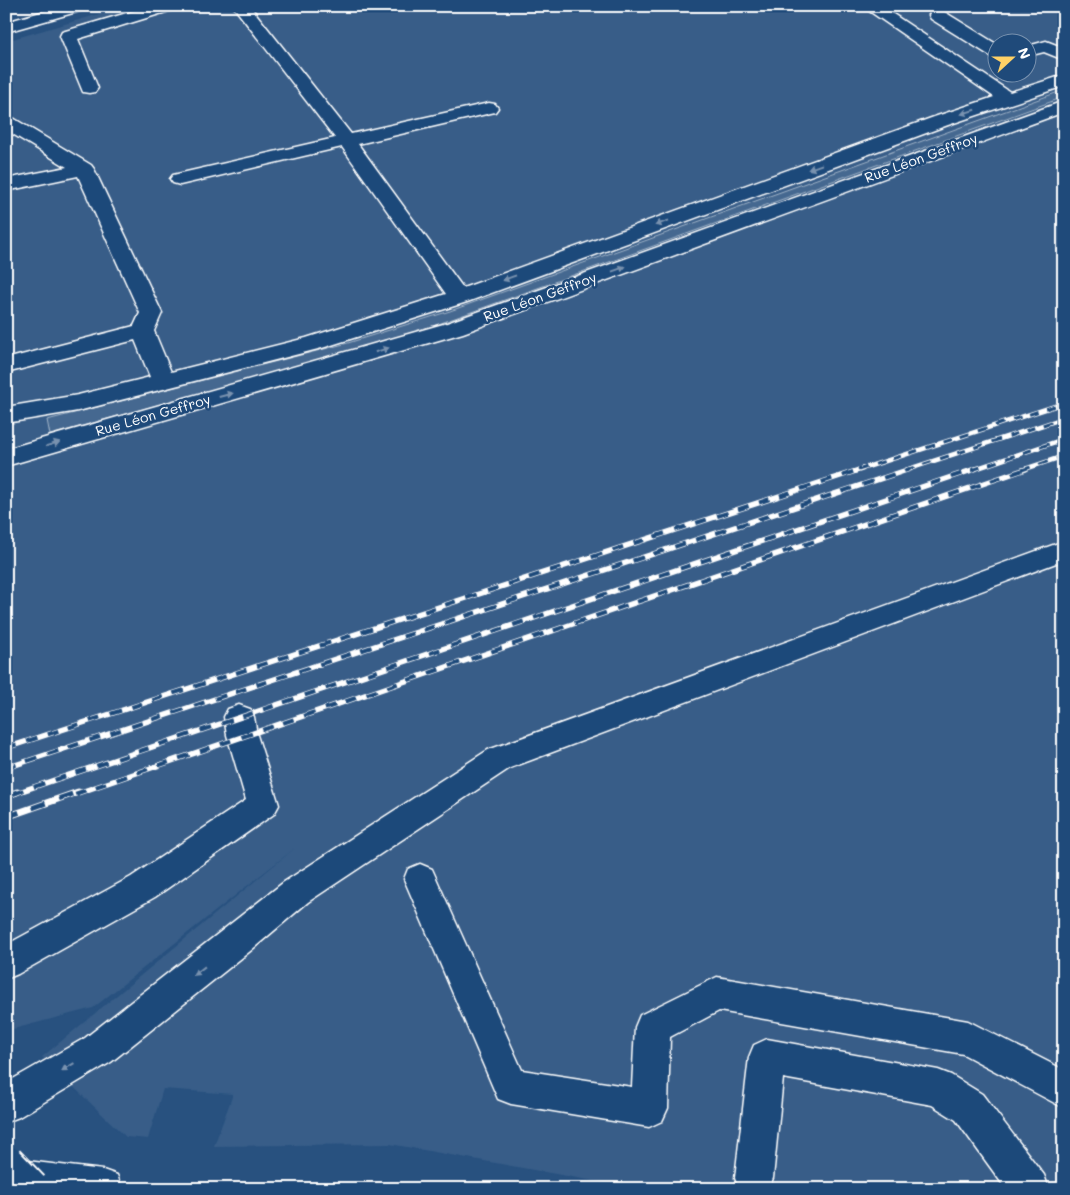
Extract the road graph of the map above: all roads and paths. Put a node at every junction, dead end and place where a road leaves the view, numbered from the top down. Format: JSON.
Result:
{"nodes":[{"id":1,"x":170,"y":6,"type":"edge"},
{"id":2,"x":241,"y":6,"type":"edge"},
{"id":3,"x":870,"y":6,"type":"edge"},
{"id":4,"x":78,"y":7,"type":"edge"},
{"id":5,"x":937,"y":15,"type":"dead end"},
{"id":6,"x":6,"y":26,"type":"edge"},
{"id":7,"x":988,"y":46,"type":"edge"},
{"id":8,"x":1038,"y":48,"type":"edge"},
{"id":9,"x":1064,"y":54,"type":"edge"},
{"id":10,"x":988,"y":63,"type":"edge"},
{"id":11,"x":963,"y":69,"type":"junction"},
{"id":12,"x":1064,"y":80,"type":"edge"},
{"id":13,"x":89,"y":88,"type":"dead end"},
{"id":14,"x":1008,"y":99,"type":"junction"},
{"id":15,"x":1064,"y":106,"type":"edge"},
{"id":16,"x":489,"y":108,"type":"dead end"},
{"id":17,"x":6,"y":122,"type":"edge"},
{"id":18,"x":346,"y":140,"type":"junction"},
{"id":19,"x":84,"y":168,"type":"junction"},
{"id":20,"x":180,"y":179,"type":"dead end"},
{"id":21,"x":6,"y":186,"type":"edge"},
{"id":22,"x":459,"y":297,"type":"junction"},
{"id":23,"x":143,"y":331,"type":"junction"},
{"id":24,"x":6,"y":366,"type":"edge"},
{"id":25,"x":163,"y":382,"type":"junction"},
{"id":26,"x":6,"y":415,"type":"edge"},
{"id":27,"x":6,"y":458,"type":"edge"},
{"id":28,"x":1064,"y":550,"type":"edge"},
{"id":29,"x":239,"y":717,"type":"dead end"},
{"id":30,"x":420,"y":879,"type":"dead end"},
{"id":31,"x":6,"y":963,"type":"edge"},
{"id":32,"x":1064,"y":1090,"type":"edge"},
{"id":33,"x":6,"y":1104,"type":"edge"},
{"id":34,"x":6,"y":1163,"type":"edge"},
{"id":35,"x":6,"y":1178,"type":"edge"},
{"id":36,"x":754,"y":1178,"type":"dead end"},
{"id":37,"x":32,"y":1189,"type":"edge"},
{"id":38,"x":103,"y":1189,"type":"edge"},
{"id":39,"x":1030,"y":1189,"type":"edge"}],
"edges":[{"from":1,"to":13,"type":"main road"},
{"from":2,"to":18,"type":"main road"},
{"from":3,"to":11,"type":"main road"},
{"from":4,"to":6,"type":"main road"},
{"from":5,"to":7,"type":"main road"},
{"from":8,"to":9,"type":"main road"},
{"from":10,"to":11,"type":"main road"},
{"from":11,"to":14,"type":"main road"},
{"from":12,"to":14,"type":"main road","name":"Rue Léon Geffroy"},
{"from":14,"to":22,"type":"main road","name":"Rue Léon Geffroy","one_way":true},
{"from":27,"to":15,"type":"main road","name":"Rue Léon Geffroy","one_way":true},
{"from":16,"to":18,"type":"main road"},
{"from":17,"to":19,"type":"main road"},
{"from":18,"to":20,"type":"main road"},
{"from":18,"to":22,"type":"main road"},
{"from":19,"to":21,"type":"main road"},
{"from":19,"to":23,"type":"main road"},
{"from":22,"to":25,"type":"main road","name":"Rue Léon Geffroy"},
{"from":23,"to":24,"type":"main road"},
{"from":23,"to":25,"type":"main road"},
{"from":25,"to":26,"type":"main road","name":"Rue Léon Geffroy"},
{"from":28,"to":33,"type":"main road","one_way":true},
{"from":29,"to":31,"type":"main road"},
{"from":30,"to":32,"type":"main road"},
{"from":34,"to":37,"type":"main road","bridge":true},
{"from":35,"to":38,"type":"main road"},
{"from":36,"to":39,"type":"main road"}]}
